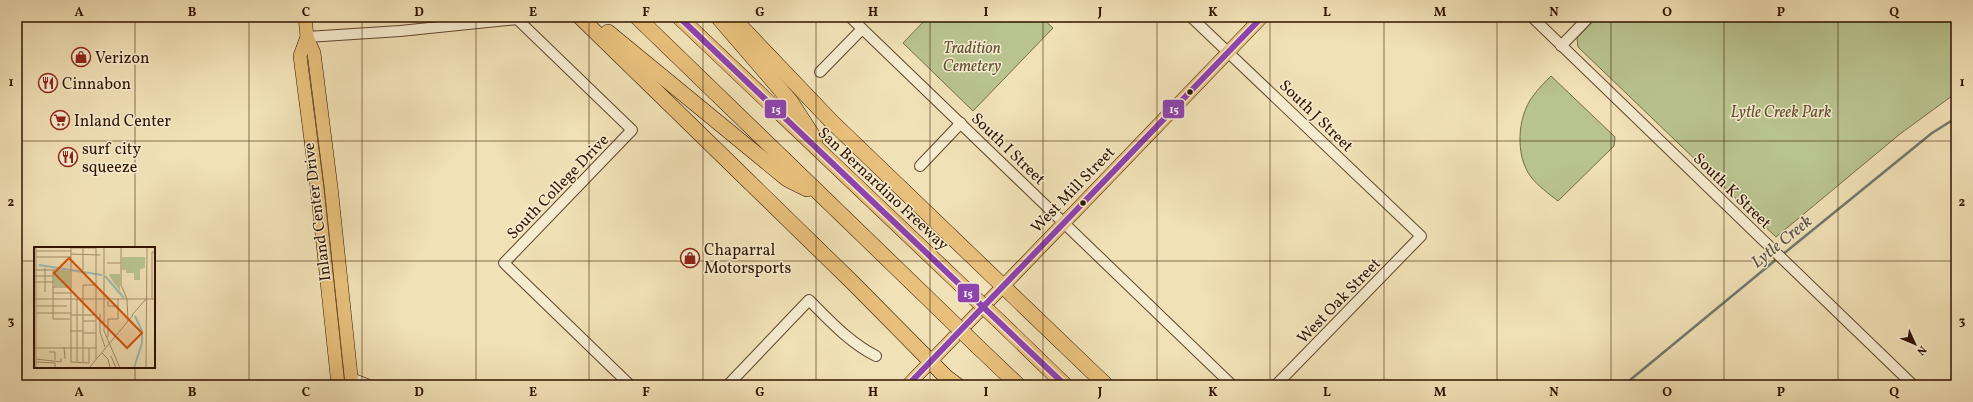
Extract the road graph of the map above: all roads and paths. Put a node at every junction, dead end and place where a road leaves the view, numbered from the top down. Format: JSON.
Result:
{"nodes":[{"id":1,"x":305,"y":17,"type":"edge"},
{"id":2,"x":580,"y":17,"type":"edge"},
{"id":3,"x":591,"y":17,"type":"edge"},
{"id":4,"x":638,"y":17,"type":"edge"},
{"id":5,"x":679,"y":17,"type":"edge"},
{"id":6,"x":718,"y":17,"type":"edge"},
{"id":7,"x":732,"y":17,"type":"edge"},
{"id":8,"x":850,"y":17,"type":"edge"},
{"id":9,"x":1191,"y":17,"type":"edge"},
{"id":10,"x":1262,"y":17,"type":"edge"},
{"id":11,"x":1532,"y":17,"type":"edge"},
{"id":12,"x":1589,"y":17,"type":"edge"},
{"id":13,"x":517,"y":18,"type":"edge"},
{"id":14,"x":862,"y":28,"type":"junction"},
{"id":15,"x":307,"y":37,"type":"junction"},
{"id":16,"x":1561,"y":46,"type":"junction"},
{"id":17,"x":1229,"y":52,"type":"junction"},
{"id":18,"x":820,"y":72,"type":"dead end"},
{"id":19,"x":961,"y":123,"type":"junction"},
{"id":20,"x":830,"y":162,"type":"junction"},
{"id":21,"x":920,"y":166,"type":"dead end"},
{"id":22,"x":820,"y":196,"type":"junction"},
{"id":23,"x":1064,"y":222,"type":"junction"},
{"id":24,"x":1421,"y":236,"type":"joint"},
{"id":25,"x":1004,"y":285,"type":"junction"},
{"id":26,"x":876,"y":356,"type":"dead end"},
{"id":27,"x":932,"y":360,"type":"junction"},
{"id":28,"x":351,"y":382,"type":"edge"},
{"id":29,"x":338,"y":385,"type":"edge"},
{"id":30,"x":369,"y":385,"type":"edge"},
{"id":31,"x":630,"y":385,"type":"edge"},
{"id":32,"x":728,"y":385,"type":"edge"},
{"id":33,"x":908,"y":385,"type":"edge"},
{"id":34,"x":957,"y":385,"type":"edge"},
{"id":35,"x":1018,"y":385,"type":"edge"},
{"id":36,"x":1065,"y":385,"type":"edge"},
{"id":37,"x":1106,"y":385,"type":"edge"},
{"id":38,"x":1232,"y":385,"type":"edge"},
{"id":39,"x":1276,"y":385,"type":"edge"},
{"id":40,"x":1913,"y":385,"type":"edge"}],
"edges":[{"from":1,"to":15,"type":"main road","name":"Inland Center Drive"},
{"from":2,"to":27,"type":"highway"},
{"from":3,"to":22,"type":"highway"},
{"from":4,"to":22,"type":"highway"},
{"from":5,"to":20,"type":"highway","name":"San Bernardino Freeway"},
{"from":6,"to":20,"type":"highway"},
{"from":7,"to":25,"type":"highway"},
{"from":8,"to":14,"type":"street","name":"South I Street"},
{"from":9,"to":17,"type":"street","name":"South J Street"},
{"from":10,"to":17,"type":"main road","name":"West Mill Street"},
{"from":11,"to":16,"type":"street","name":"South K Street"},
{"from":12,"to":16,"type":"street"},
{"from":13,"to":15,"type":"street"},
{"from":13,"to":31,"type":"street","name":"South College Drive"},
{"from":14,"to":18,"type":"street"},
{"from":14,"to":19,"type":"street","name":"South I Street"},
{"from":15,"to":28,"type":"main road","name":"Inland Center Drive"},
{"from":15,"to":29,"type":"main road","name":"Inland Center Drive"},
{"from":16,"to":40,"type":"street","name":"South K Street"},
{"from":17,"to":23,"type":"main road","name":"West Mill Street"},
{"from":17,"to":24,"type":"street","name":"South J Street"},
{"from":19,"to":21,"type":"street"},
{"from":19,"to":23,"type":"street","name":"South I Street"},
{"from":20,"to":36,"type":"highway","name":"San Bernardino Freeway","bridge":true},
{"from":22,"to":35,"type":"highway","bridge":true},
{"from":23,"to":25,"type":"main road","name":"West Mill Street"},
{"from":23,"to":38,"type":"street","name":"South I Street"},
{"from":24,"to":39,"type":"street","name":"West Oak Street"},
{"from":25,"to":27,"type":"main road","name":"West Mill Street"},
{"from":25,"to":37,"type":"highway"},
{"from":26,"to":32,"type":"street"},
{"from":27,"to":33,"type":"main road","name":"West Mill Street"},
{"from":27,"to":34,"type":"highway"},
{"from":28,"to":30,"type":"street"}]}
